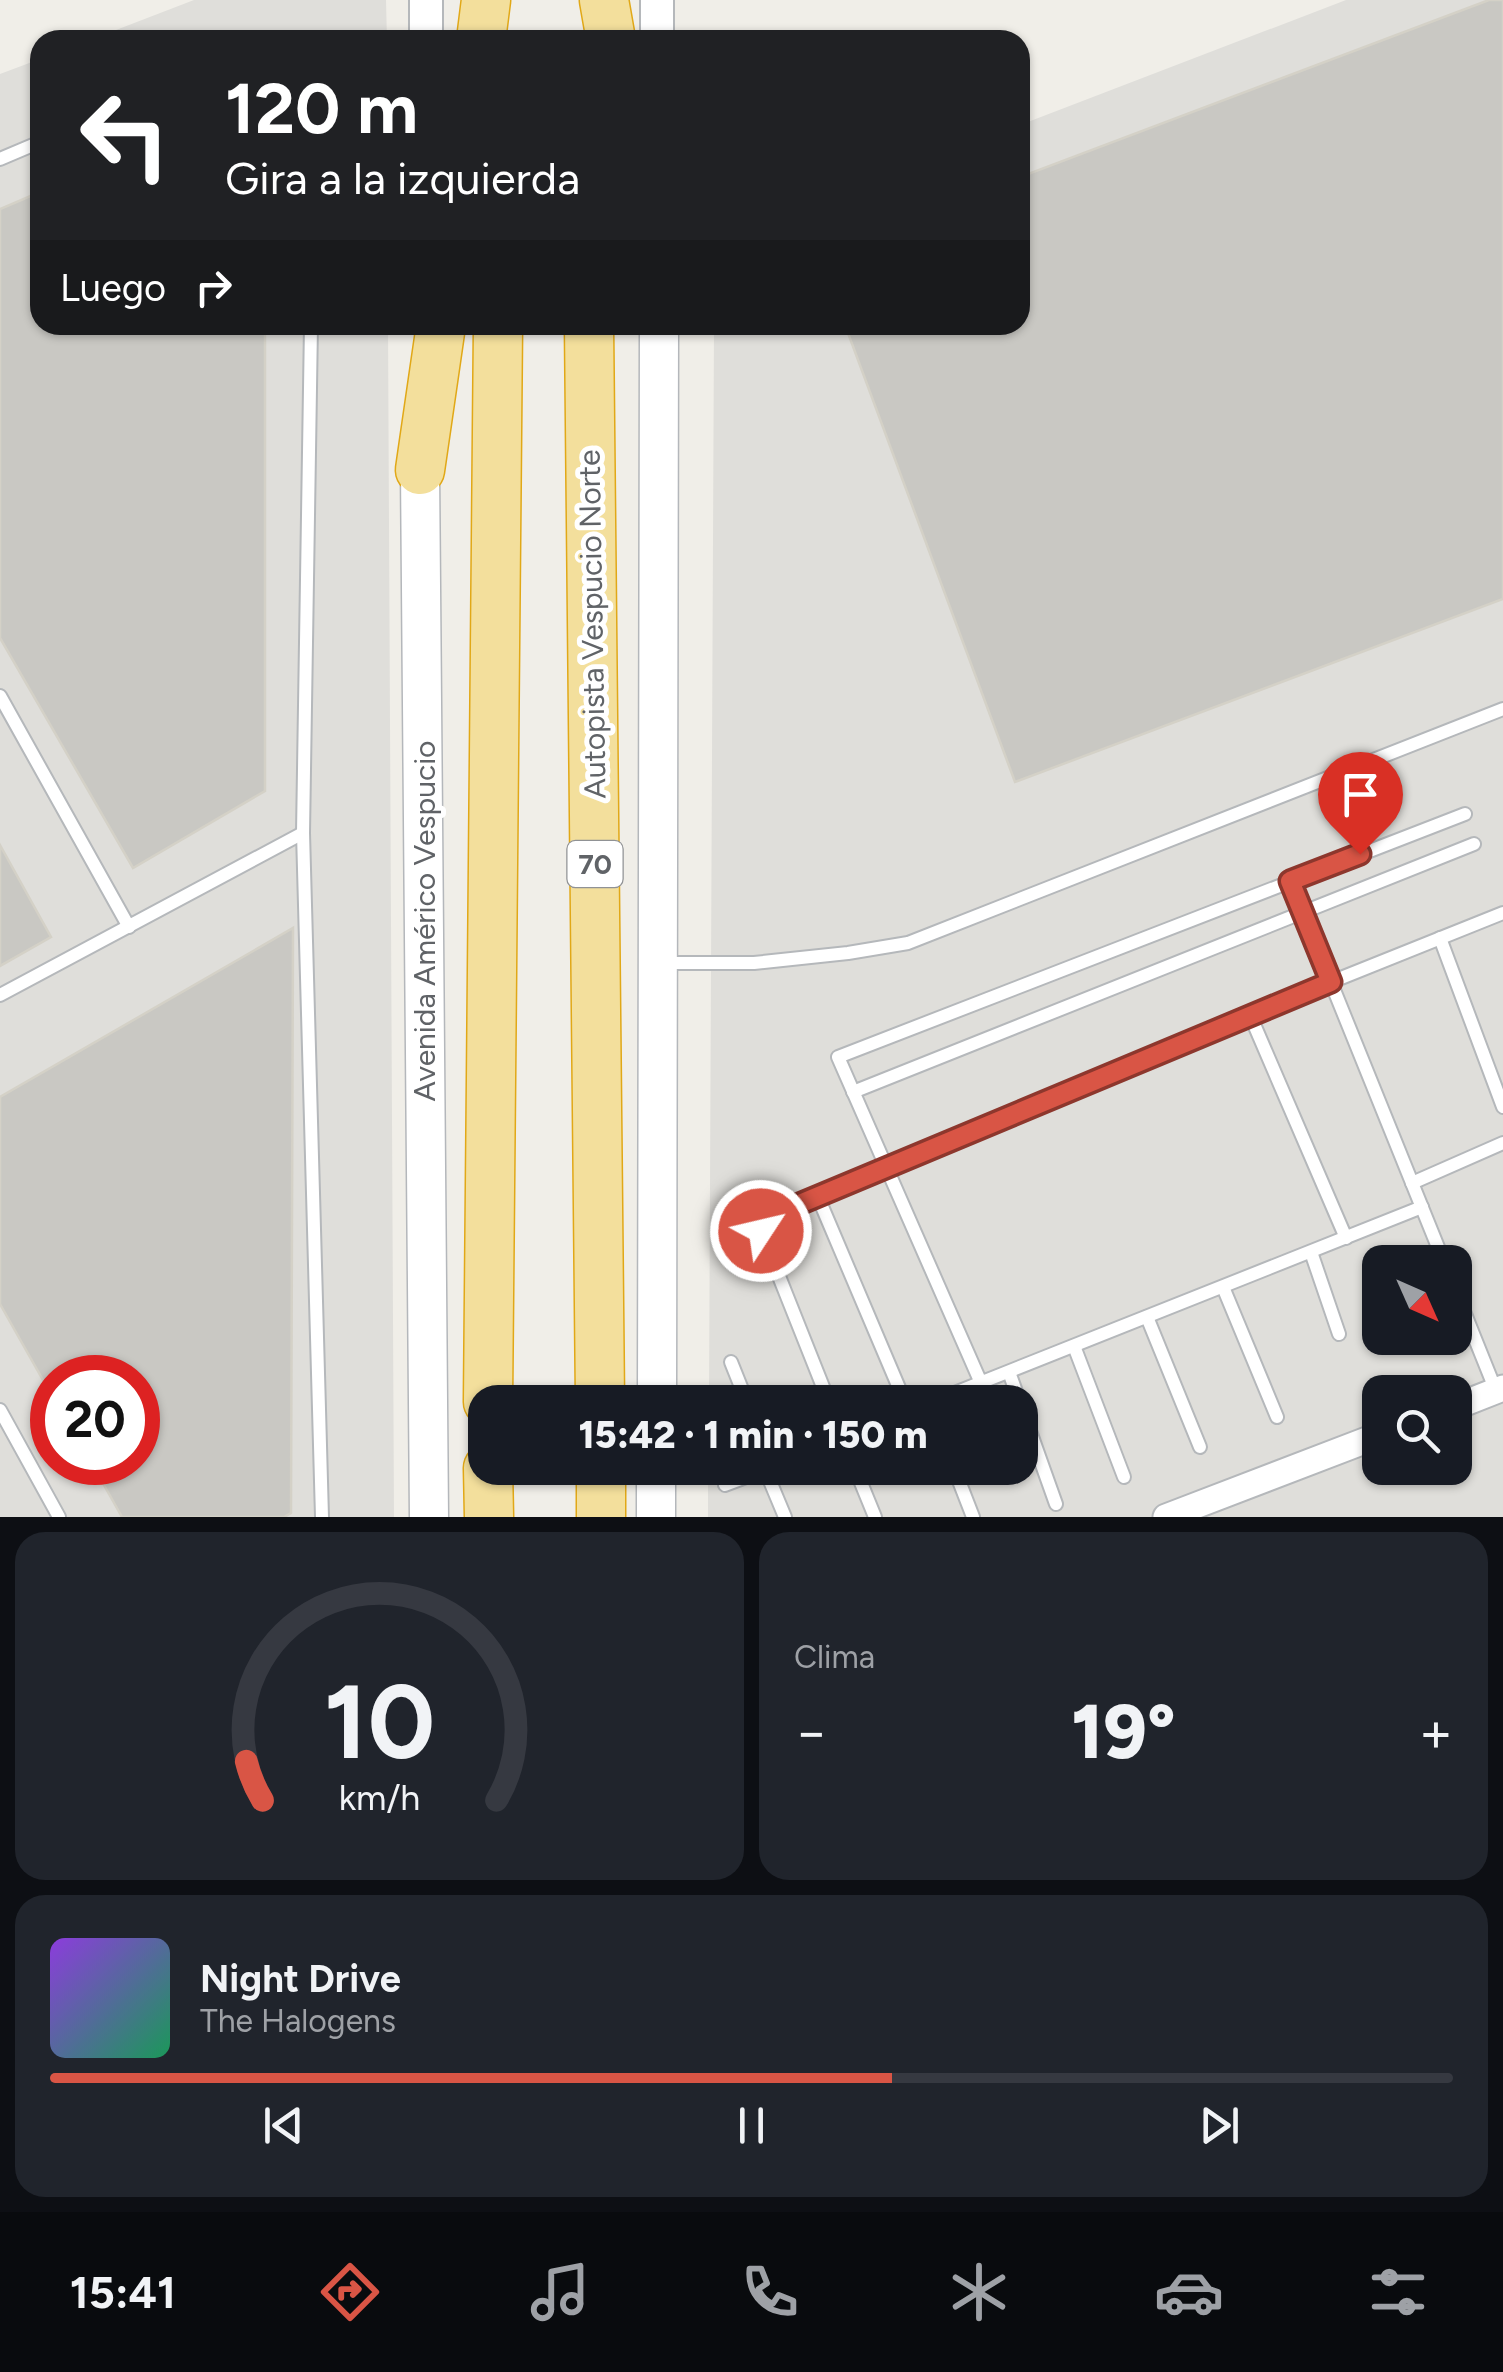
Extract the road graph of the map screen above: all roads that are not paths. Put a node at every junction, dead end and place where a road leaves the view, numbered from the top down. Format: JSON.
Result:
{"nodes":[{"id":1,"x":426,"y":0,"type":"edge"},
{"id":2,"x":486,"y":0,"type":"edge"},
{"id":3,"x":500,"y":0,"type":"edge"},
{"id":4,"x":586,"y":0,"type":"edge"},
{"id":5,"x":604,"y":0,"type":"edge"},
{"id":6,"x":657,"y":0,"type":"edge"},
{"id":7,"x":426,"y":30,"type":"edge"},
{"id":8,"x":482,"y":30,"type":"edge"},
{"id":9,"x":500,"y":30,"type":"edge"},
{"id":10,"x":586,"y":30,"type":"edge"},
{"id":11,"x":609,"y":30,"type":"edge"},
{"id":12,"x":657,"y":30,"type":"edge"},
{"id":13,"x":30,"y":146,"type":"edge"},
{"id":14,"x":0,"y":159,"type":"edge"},
{"id":15,"x":311,"y":335,"type":"edge"},
{"id":16,"x":422,"y":335,"type":"edge"},
{"id":17,"x":440,"y":335,"type":"edge"},
{"id":18,"x":498,"y":335,"type":"edge"},
{"id":19,"x":589,"y":335,"type":"edge"},
{"id":20,"x":659,"y":335,"type":"edge"},
{"id":21,"x":420,"y":470,"type":"junction"},
{"id":22,"x":0,"y":696,"type":"edge"},
{"id":23,"x":1503,"y":709,"type":"edge"},
{"id":24,"x":1465,"y":814,"type":"dead end"},
{"id":25,"x":304,"y":833,"type":"junction"},
{"id":26,"x":1474,"y":844,"type":"dead end"},
{"id":27,"x":1290,"y":881,"type":"junction"},
{"id":28,"x":1303,"y":912,"type":"junction"},
{"id":29,"x":1503,"y":912,"type":"edge"},
{"id":30,"x":129,"y":926,"type":"junction"},
{"id":31,"x":1440,"y":938,"type":"junction"},
{"id":32,"x":658,"y":963,"type":"junction"},
{"id":33,"x":1331,"y":982,"type":"junction"},
{"id":34,"x":0,"y":996,"type":"edge"},
{"id":35,"x":1250,"y":1016,"type":"junction"},
{"id":36,"x":853,"y":1092,"type":"junction"},
{"id":37,"x":1503,"y":1107,"type":"edge"},
{"id":38,"x":1503,"y":1144,"type":"edge"},
{"id":39,"x":887,"y":1166,"type":"junction"},
{"id":40,"x":1412,"y":1183,"type":"junction"},
{"id":41,"x":818,"y":1197,"type":"junction"},
{"id":42,"x":1422,"y":1208,"type":"junction"},
{"id":43,"x":1346,"y":1238,"type":"junction"},
{"id":44,"x":1437,"y":1245,"type":"edge"},
{"id":45,"x":1310,"y":1252,"type":"junction"},
{"id":46,"x":1223,"y":1287,"type":"junction"},
{"id":47,"x":1147,"y":1317,"type":"junction"},
{"id":48,"x":1472,"y":1327,"type":"edge"},
{"id":49,"x":1339,"y":1334,"type":"dead end"},
{"id":50,"x":1074,"y":1346,"type":"junction"},
{"id":51,"x":731,"y":1362,"type":"dead end"},
{"id":52,"x":1010,"y":1372,"type":"junction"},
{"id":53,"x":981,"y":1383,"type":"junction"},
{"id":54,"x":488,"y":1385,"type":"edge"},
{"id":55,"x":600,"y":1385,"type":"edge"},
{"id":56,"x":657,"y":1385,"type":"edge"},
{"id":57,"x":741,"y":1385,"type":"edge"},
{"id":58,"x":822,"y":1385,"type":"edge"},
{"id":59,"x":898,"y":1385,"type":"edge"},
{"id":60,"x":976,"y":1385,"type":"edge"},
{"id":61,"x":1500,"y":1390,"type":"edge"},
{"id":62,"x":1472,"y":1400,"type":"edge"},
{"id":63,"x":0,"y":1410,"type":"edge"},
{"id":64,"x":1276,"y":1418,"type":"dead end"},
{"id":65,"x":1362,"y":1442,"type":"edge"},
{"id":66,"x":1200,"y":1447,"type":"dead end"},
{"id":67,"x":1124,"y":1477,"type":"dead end"},
{"id":68,"x":488,"y":1485,"type":"edge"},
{"id":69,"x":601,"y":1485,"type":"edge"},
{"id":70,"x":656,"y":1485,"type":"edge"},
{"id":71,"x":773,"y":1485,"type":"edge"},
{"id":72,"x":862,"y":1485,"type":"edge"},
{"id":73,"x":961,"y":1485,"type":"edge"},
{"id":74,"x":1056,"y":1504,"type":"dead end"},
{"id":75,"x":59,"y":1517,"type":"edge"},
{"id":76,"x":322,"y":1517,"type":"edge"},
{"id":77,"x":429,"y":1517,"type":"edge"},
{"id":78,"x":489,"y":1517,"type":"edge"},
{"id":79,"x":602,"y":1517,"type":"edge"},
{"id":80,"x":656,"y":1517,"type":"edge"},
{"id":81,"x":785,"y":1517,"type":"edge"},
{"id":82,"x":874,"y":1517,"type":"edge"},
{"id":83,"x":974,"y":1517,"type":"edge"},
{"id":84,"x":1166,"y":1517,"type":"edge"}],
"edges":[{"from":1,"to":7,"type":"street"},
{"from":2,"to":8,"type":"highway"},
{"from":3,"to":9,"type":"highway"},
{"from":4,"to":10,"type":"highway"},
{"from":5,"to":11,"type":"highway"},
{"from":6,"to":12,"type":"street"},
{"from":13,"to":14,"type":"lane"},
{"from":15,"to":25,"type":"lane"},
{"from":16,"to":21,"type":"street","name":"Avenida Américo Vespucio"},
{"from":17,"to":21,"type":"highway"},
{"from":18,"to":54,"type":"highway"},
{"from":19,"to":55,"type":"highway","name":"Autopista Vespucio Norte","number":"70"},
{"from":20,"to":32,"type":"main road"},
{"from":21,"to":77,"type":"main road","name":"Avenida Américo Vespucio"},
{"from":22,"to":30,"type":"lane"},
{"from":23,"to":32,"type":"lane"},
{"from":24,"to":27,"type":"lane"},
{"from":25,"to":30,"type":"lane"},
{"from":25,"to":76,"type":"lane"},
{"from":26,"to":28,"type":"lane"},
{"from":27,"to":28,"type":"lane"},
{"from":27,"to":36,"type":"lane"},
{"from":28,"to":33,"type":"lane"},
{"from":28,"to":36,"type":"lane"},
{"from":29,"to":31,"type":"lane"},
{"from":30,"to":34,"type":"lane"},
{"from":31,"to":33,"type":"lane"},
{"from":31,"to":37,"type":"lane"},
{"from":32,"to":56,"type":"main road"},
{"from":33,"to":35,"type":"lane"},
{"from":33,"to":40,"type":"lane"},
{"from":35,"to":39,"type":"lane"},
{"from":35,"to":43,"type":"lane"},
{"from":36,"to":39,"type":"lane"},
{"from":38,"to":40,"type":"lane"},
{"from":39,"to":41,"type":"lane"},
{"from":39,"to":53,"type":"lane"},
{"from":40,"to":42,"type":"lane"},
{"from":41,"to":58,"type":"lane"},
{"from":41,"to":59,"type":"lane"},
{"from":42,"to":43,"type":"lane"},
{"from":42,"to":44,"type":"lane"},
{"from":43,"to":45,"type":"lane"},
{"from":45,"to":46,"type":"lane"},
{"from":45,"to":49,"type":"lane"},
{"from":46,"to":47,"type":"lane"},
{"from":46,"to":64,"type":"lane"},
{"from":47,"to":50,"type":"lane"},
{"from":47,"to":66,"type":"lane"},
{"from":48,"to":61,"type":"lane"},
{"from":50,"to":52,"type":"lane"},
{"from":50,"to":67,"type":"lane"},
{"from":51,"to":57,"type":"lane"},
{"from":52,"to":53,"type":"lane"},
{"from":52,"to":74,"type":"lane"},
{"from":53,"to":60,"type":"lane"},
{"from":61,"to":62,"type":"street"},
{"from":63,"to":75,"type":"lane"},
{"from":65,"to":84,"type":"street"},
{"from":68,"to":78,"type":"highway"},
{"from":69,"to":79,"type":"highway"},
{"from":70,"to":80,"type":"main road"},
{"from":71,"to":81,"type":"lane"},
{"from":72,"to":82,"type":"lane"},
{"from":73,"to":83,"type":"lane"}]}
